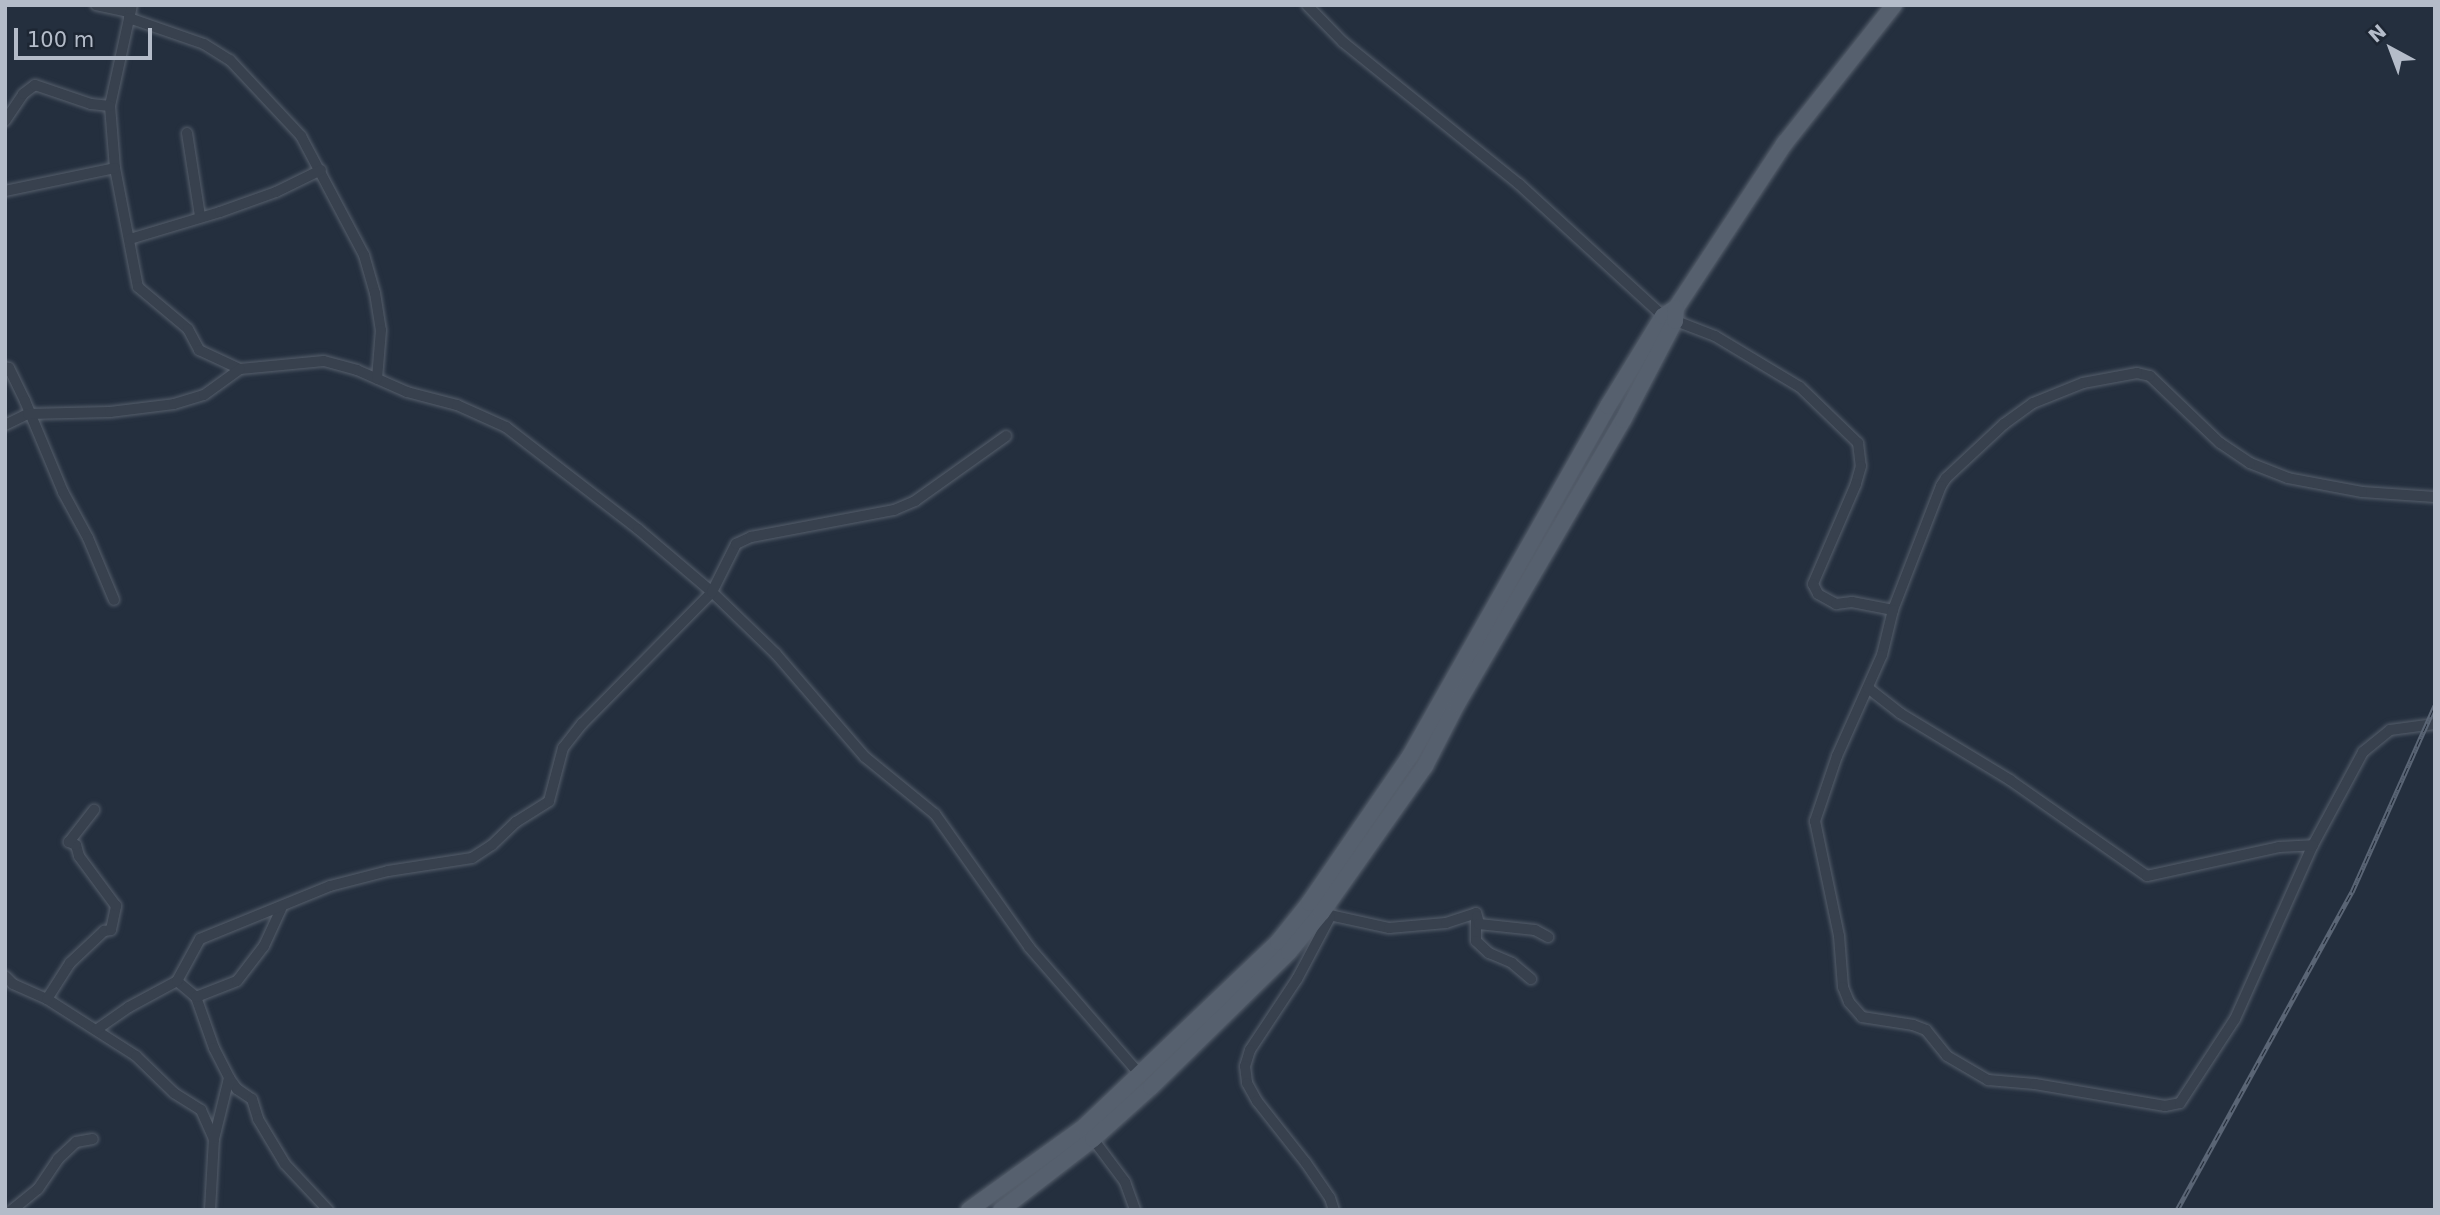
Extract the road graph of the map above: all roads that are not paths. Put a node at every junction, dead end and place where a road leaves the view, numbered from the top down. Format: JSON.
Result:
{"nodes":[{"id":1,"x":96,"y":5,"type":"edge"},
{"id":2,"x":1307,"y":5,"type":"edge"},
{"id":3,"x":1894,"y":5,"type":"edge"},
{"id":4,"x":130,"y":12,"type":"edge"},
{"id":5,"x":110,"y":106,"type":"junction"},
{"id":6,"x":5,"y":121,"type":"edge"},
{"id":7,"x":187,"y":133,"type":"dead end"},
{"id":8,"x":115,"y":168,"type":"junction"},
{"id":9,"x":321,"y":170,"type":"junction"},
{"id":10,"x":5,"y":191,"type":"edge"},
{"id":11,"x":200,"y":216,"type":"junction"},
{"id":12,"x":130,"y":239,"type":"junction"},
{"id":13,"x":1671,"y":315,"type":"junction"},
{"id":14,"x":5,"y":367,"type":"edge"},
{"id":15,"x":240,"y":369,"type":"junction"},
{"id":16,"x":377,"y":379,"type":"junction"},
{"id":17,"x":29,"y":414,"type":"junction"},
{"id":18,"x":5,"y":425,"type":"edge"},
{"id":19,"x":1006,"y":436,"type":"dead end"},
{"id":20,"x":2435,"y":497,"type":"edge"},
{"id":21,"x":712,"y":592,"type":"junction"},
{"id":22,"x":114,"y":600,"type":"dead end"},
{"id":23,"x":1894,"y":610,"type":"junction"},
{"id":24,"x":1868,"y":688,"type":"junction"},
{"id":25,"x":2435,"y":724,"type":"edge"},
{"id":26,"x":94,"y":810,"type":"dead end"},
{"id":27,"x":2313,"y":845,"type":"junction"},
{"id":28,"x":281,"y":909,"type":"junction"},
{"id":29,"x":1476,"y":913,"type":"junction"},
{"id":30,"x":1326,"y":914,"type":"junction"},
{"id":31,"x":1548,"y":937,"type":"dead end"},
{"id":32,"x":5,"y":976,"type":"edge"},
{"id":33,"x":1531,"y":979,"type":"dead end"},
{"id":34,"x":177,"y":981,"type":"junction"},
{"id":35,"x":196,"y":997,"type":"junction"},
{"id":36,"x":47,"y":999,"type":"junction"},
{"id":37,"x":96,"y":1030,"type":"junction"},
{"id":38,"x":1141,"y":1076,"type":"junction"},
{"id":39,"x":229,"y":1078,"type":"junction"},
{"id":40,"x":93,"y":1139,"type":"dead end"},
{"id":41,"x":214,"y":1139,"type":"junction"},
{"id":42,"x":1093,"y":1139,"type":"junction"},
{"id":43,"x":12,"y":1210,"type":"edge"},
{"id":44,"x":210,"y":1210,"type":"edge"},
{"id":45,"x":328,"y":1210,"type":"edge"},
{"id":46,"x":969,"y":1210,"type":"edge"},
{"id":47,"x":1001,"y":1210,"type":"edge"},
{"id":48,"x":1135,"y":1210,"type":"edge"},
{"id":49,"x":1334,"y":1210,"type":"edge"}],
"edges":[{"from":1,"to":4,"type":"street"},
{"from":2,"to":13,"type":"street"},
{"from":3,"to":13,"type":"main road"},
{"from":4,"to":5,"type":"street"},
{"from":4,"to":9,"type":"street"},
{"from":5,"to":6,"type":"street"},
{"from":5,"to":8,"type":"street"},
{"from":7,"to":11,"type":"street"},
{"from":8,"to":10,"type":"street"},
{"from":8,"to":12,"type":"street"},
{"from":9,"to":11,"type":"street"},
{"from":9,"to":16,"type":"street"},
{"from":11,"to":12,"type":"street"},
{"from":12,"to":15,"type":"street"},
{"from":13,"to":23,"type":"street"},
{"from":13,"to":30,"type":"main road"},
{"from":13,"to":38,"type":"main road"},
{"from":14,"to":17,"type":"street"},
{"from":15,"to":16,"type":"street"},
{"from":15,"to":17,"type":"street"},
{"from":16,"to":21,"type":"street"},
{"from":17,"to":18,"type":"street"},
{"from":17,"to":22,"type":"street"},
{"from":19,"to":21,"type":"street"},
{"from":20,"to":23,"type":"street"},
{"from":21,"to":28,"type":"street"},
{"from":21,"to":38,"type":"street"},
{"from":23,"to":24,"type":"street"},
{"from":24,"to":27,"type":"street"},
{"from":24,"to":27,"type":"street"},
{"from":25,"to":27,"type":"street"},
{"from":26,"to":36,"type":"street"},
{"from":28,"to":34,"type":"street"},
{"from":28,"to":35,"type":"street"},
{"from":29,"to":30,"type":"street"},
{"from":29,"to":31,"type":"street"},
{"from":29,"to":33,"type":"street"},
{"from":30,"to":42,"type":"main road"},
{"from":30,"to":49,"type":"street"},
{"from":32,"to":36,"type":"street"},
{"from":34,"to":35,"type":"street"},
{"from":34,"to":37,"type":"street"},
{"from":35,"to":39,"type":"street"},
{"from":36,"to":37,"type":"street"},
{"from":37,"to":41,"type":"street"},
{"from":38,"to":46,"type":"main road"},
{"from":39,"to":41,"type":"street"},
{"from":39,"to":45,"type":"street"},
{"from":40,"to":43,"type":"street"},
{"from":41,"to":44,"type":"street"},
{"from":42,"to":47,"type":"main road"},
{"from":42,"to":48,"type":"street"}]}
